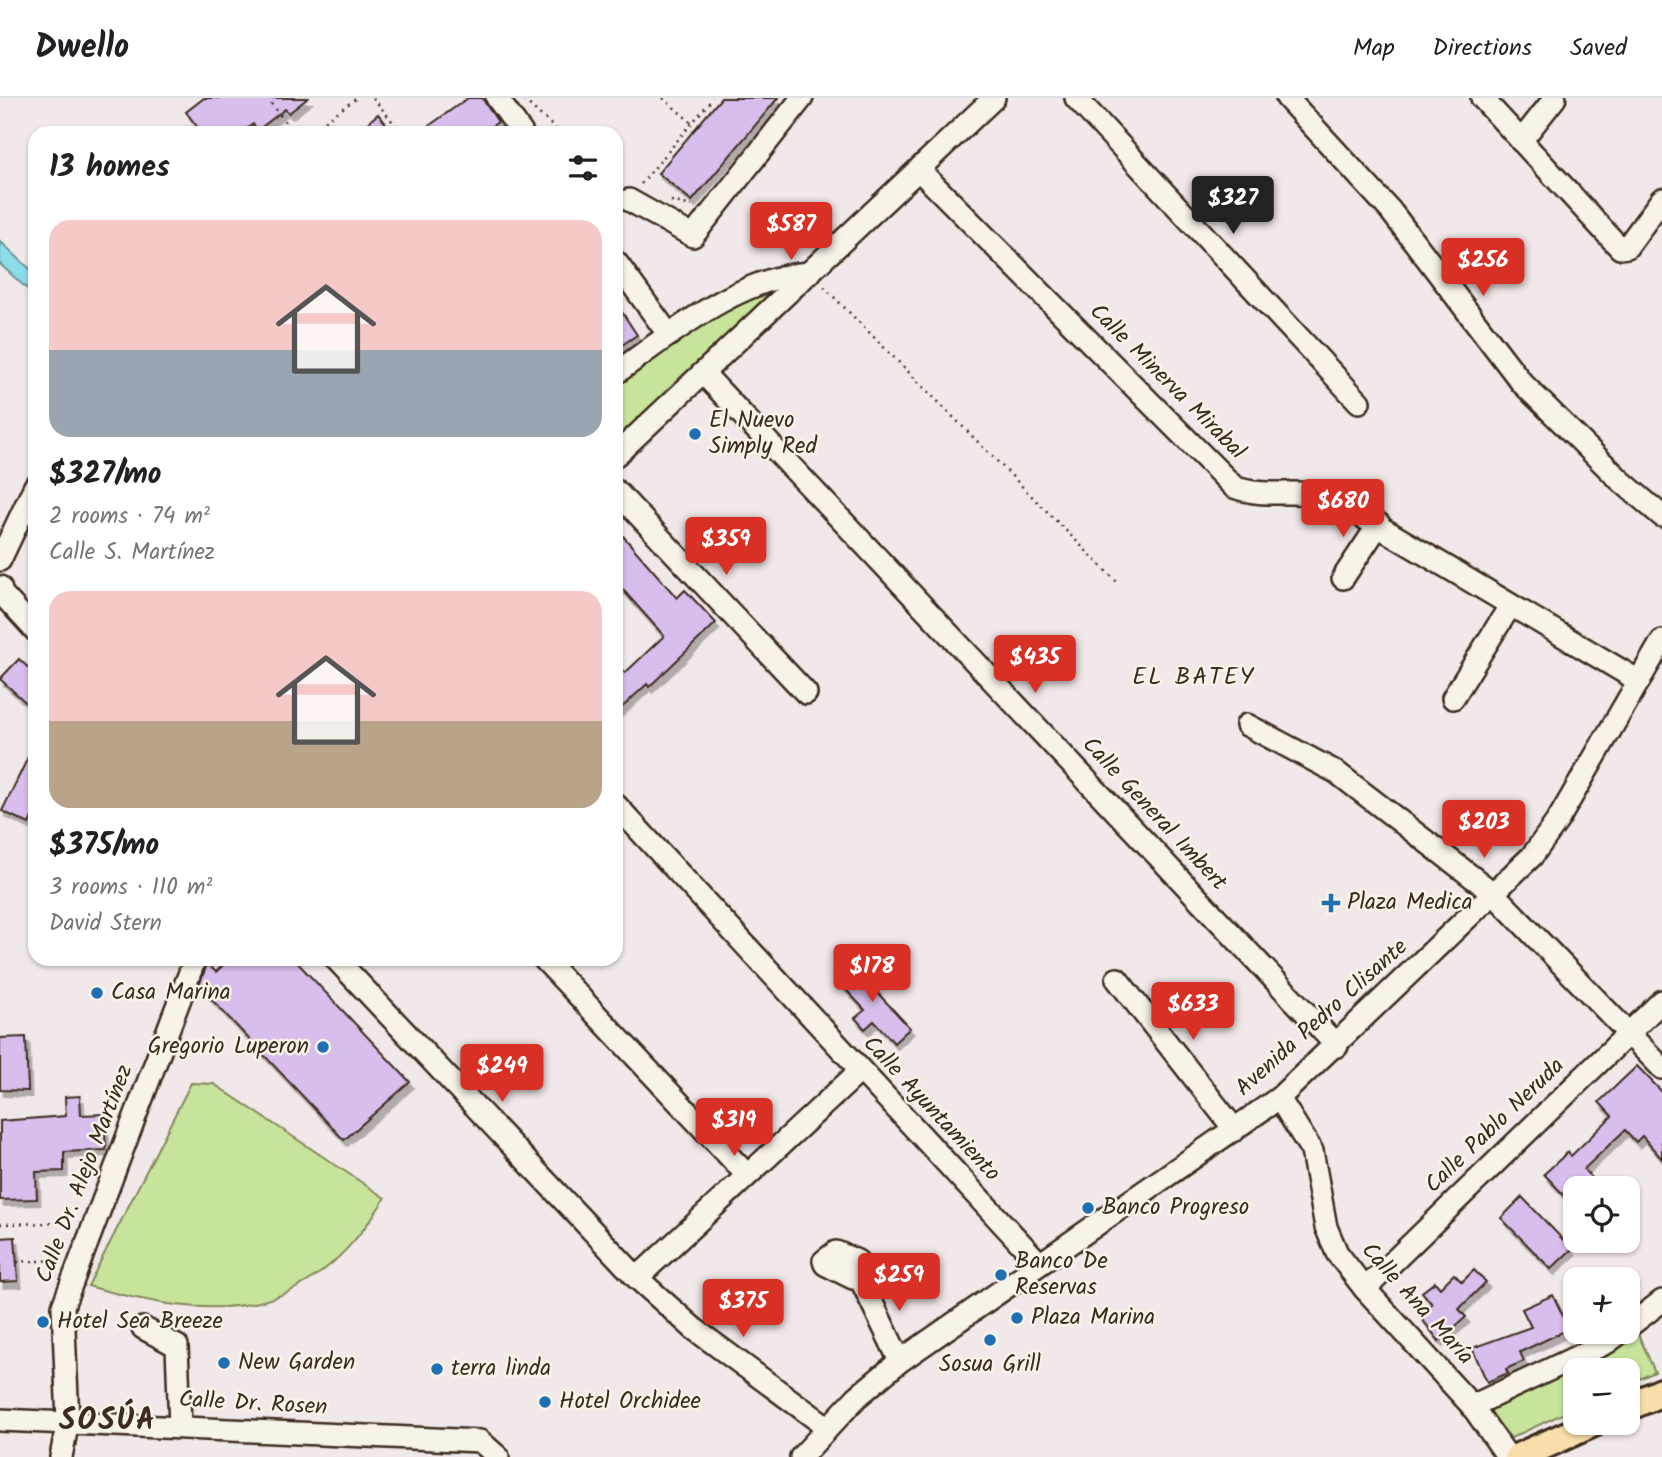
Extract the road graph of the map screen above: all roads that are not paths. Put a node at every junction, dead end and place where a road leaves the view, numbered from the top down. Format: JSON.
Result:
{"nodes":[{"id":1,"x":497,"y":98,"type":"edge"},
{"id":2,"x":802,"y":98,"type":"edge"},
{"id":3,"x":994,"y":98,"type":"edge"},
{"id":4,"x":1076,"y":98,"type":"edge"},
{"id":5,"x":1287,"y":98,"type":"edge"},
{"id":6,"x":1482,"y":98,"type":"edge"},
{"id":7,"x":1555,"y":98,"type":"edge"},
{"id":8,"x":517,"y":126,"type":"edge"},
{"id":9,"x":1521,"y":141,"type":"junction"},
{"id":10,"x":919,"y":170,"type":"junction"},
{"id":11,"x":1662,"y":199,"type":"edge"},
{"id":12,"x":629,"y":200,"type":"road end"},
{"id":13,"x":810,"y":273,"type":"junction"},
{"id":14,"x":623,"y":284,"type":"edge"},
{"id":15,"x":670,"y":335,"type":"junction"},
{"id":16,"x":623,"y":368,"type":"edge"},
{"id":17,"x":703,"y":373,"type":"junction"},
{"id":18,"x":1359,"y":402,"type":"dead end"},
{"id":19,"x":623,"y":448,"type":"edge"},
{"id":20,"x":623,"y":498,"type":"edge"},
{"id":21,"x":28,"y":501,"type":"edge"},
{"id":22,"x":1662,"y":516,"type":"edge"},
{"id":23,"x":1379,"y":524,"type":"junction"},
{"id":24,"x":0,"y":561,"type":"edge"},
{"id":25,"x":1343,"y":578,"type":"dead end"},
{"id":26,"x":1,"y":591,"type":"edge"},
{"id":27,"x":1510,"y":606,"type":"junction"},
{"id":28,"x":28,"y":622,"type":"edge"},
{"id":29,"x":1660,"y":650,"type":"edge"},
{"id":30,"x":1639,"y":681,"type":"junction"},
{"id":31,"x":806,"y":693,"type":"dead end"},
{"id":32,"x":1453,"y":698,"type":"dead end"},
{"id":33,"x":1247,"y":725,"type":"dead end"},
{"id":34,"x":623,"y":813,"type":"edge"},
{"id":35,"x":1493,"y":893,"type":"junction"},
{"id":36,"x":192,"y":966,"type":"edge"},
{"id":37,"x":343,"y":966,"type":"edge"},
{"id":38,"x":551,"y":966,"type":"edge"},
{"id":39,"x":1117,"y":979,"type":"dead end"},
{"id":40,"x":1662,"y":1001,"type":"edge"},
{"id":41,"x":1628,"y":1032,"type":"junction"},
{"id":42,"x":1337,"y":1046,"type":"junction"},
{"id":43,"x":1662,"y":1068,"type":"edge"},
{"id":44,"x":860,"y":1071,"type":"junction"},
{"id":45,"x":1279,"y":1098,"type":"junction"},
{"id":46,"x":1236,"y":1130,"type":"junction"},
{"id":47,"x":747,"y":1175,"type":"junction"},
{"id":48,"x":1039,"y":1263,"type":"junction"},
{"id":49,"x":637,"y":1278,"type":"junction"},
{"id":50,"x":860,"y":1278,"type":"dead end"},
{"id":51,"x":1365,"y":1289,"type":"junction"},
{"id":52,"x":1662,"y":1301,"type":"edge"},
{"id":53,"x":1640,"y":1318,"type":"edge"},
{"id":54,"x":143,"y":1328,"type":"dead end"},
{"id":55,"x":1604,"y":1344,"type":"edge"},
{"id":56,"x":900,"y":1361,"type":"junction"},
{"id":57,"x":1662,"y":1392,"type":"edge"},
{"id":58,"x":1640,"y":1402,"type":"edge"},
{"id":59,"x":1472,"y":1406,"type":"junction"},
{"id":60,"x":0,"y":1420,"type":"edge"},
{"id":61,"x":68,"y":1421,"type":"junction"},
{"id":62,"x":180,"y":1427,"type":"junction"},
{"id":63,"x":827,"y":1427,"type":"junction"},
{"id":64,"x":1567,"y":1435,"type":"edge"},
{"id":65,"x":61,"y":1457,"type":"edge"},
{"id":66,"x":498,"y":1457,"type":"edge"},
{"id":67,"x":801,"y":1457,"type":"edge"},
{"id":68,"x":1508,"y":1457,"type":"edge"},
{"id":69,"x":1518,"y":1457,"type":"edge"}],
"edges":[{"from":1,"to":8,"type":"street"},
{"from":2,"to":12,"type":"street"},
{"from":3,"to":10,"type":"street"},
{"from":4,"to":18,"type":"street"},
{"from":5,"to":22,"type":"street"},
{"from":6,"to":9,"type":"street"},
{"from":7,"to":9,"type":"street"},
{"from":9,"to":11,"type":"street"},
{"from":10,"to":13,"type":"street"},
{"from":10,"to":23,"type":"street","name":"Calle Minerva Mirabal"},
{"from":13,"to":15,"type":"street"},
{"from":13,"to":17,"type":"street"},
{"from":14,"to":15,"type":"street"},
{"from":15,"to":16,"type":"street"},
{"from":17,"to":19,"type":"street"},
{"from":17,"to":42,"type":"street","name":"Calle General Imbert"},
{"from":20,"to":31,"type":"street"},
{"from":21,"to":24,"type":"street"},
{"from":23,"to":25,"type":"street"},
{"from":23,"to":27,"type":"street","name":"Calle Minerva Mirabal"},
{"from":26,"to":28,"type":"street"},
{"from":27,"to":30,"type":"street","name":"Calle Minerva Mirabal"},
{"from":27,"to":32,"type":"street"},
{"from":29,"to":30,"type":"street","name":"Avenida Pedro Clisante"},
{"from":30,"to":35,"type":"street","name":"Avenida Pedro Clisante"},
{"from":33,"to":35,"type":"street"},
{"from":34,"to":44,"type":"street","name":"Calle Ayuntamiento"},
{"from":35,"to":41,"type":"street"},
{"from":35,"to":42,"type":"street","name":"Avenida Pedro Clisante"},
{"from":36,"to":61,"type":"street","name":"Calle Dr. Alejo Martínez"},
{"from":37,"to":49,"type":"street"},
{"from":38,"to":47,"type":"street"},
{"from":39,"to":46,"type":"street"},
{"from":40,"to":41,"type":"street","name":"Calle Pablo Neruda"},
{"from":41,"to":43,"type":"street"},
{"from":41,"to":51,"type":"street","name":"Calle Pablo Neruda"},
{"from":42,"to":45,"type":"street","name":"Avenida Pedro Clisante"},
{"from":44,"to":47,"type":"street"},
{"from":44,"to":48,"type":"street","name":"Calle Ayuntamiento"},
{"from":45,"to":46,"type":"street","name":"Avenida Pedro Clisante"},
{"from":45,"to":51,"type":"street","name":"Calle Ana María"},
{"from":46,"to":48,"type":"street","name":"Avenida Pedro Clisante"},
{"from":47,"to":49,"type":"street"},
{"from":48,"to":56,"type":"street","name":"Avenida Pedro Clisante"},
{"from":49,"to":63,"type":"street"},
{"from":50,"to":56,"type":"street"},
{"from":51,"to":59,"type":"street","name":"Calle Ana María"},
{"from":52,"to":53,"type":"street"},
{"from":54,"to":62,"type":"street"},
{"from":55,"to":59,"type":"street"},
{"from":56,"to":63,"type":"street","name":"Avenida Pedro Clisante"},
{"from":57,"to":58,"type":"main road"},
{"from":59,"to":68,"type":"street","name":"Calle Ana María"},
{"from":60,"to":61,"type":"street","name":"Calle Dr. Rosen"},
{"from":61,"to":62,"type":"street","name":"Calle Dr. Rosen"},
{"from":61,"to":65,"type":"street","name":"Calle Dr. Alejo Martínez"},
{"from":62,"to":66,"type":"street","name":"Calle Dr. Rosen"},
{"from":63,"to":67,"type":"street","name":"Avenida Pedro Clisante"},
{"from":64,"to":69,"type":"main road"}]}
